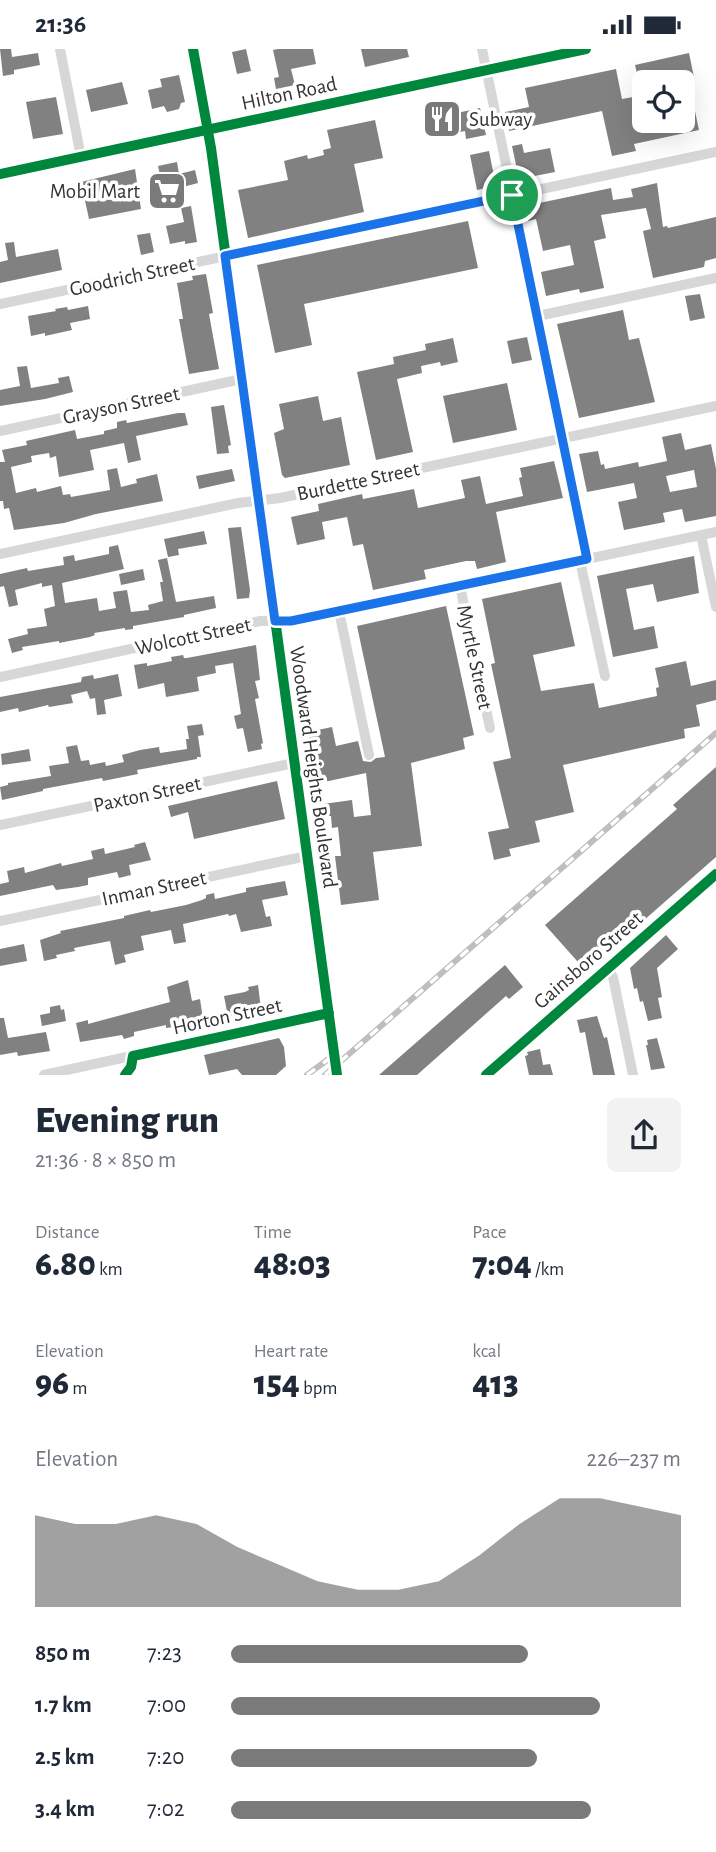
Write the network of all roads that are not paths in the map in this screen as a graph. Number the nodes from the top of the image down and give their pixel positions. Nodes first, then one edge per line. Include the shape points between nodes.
1 (60, 49) edge
2 (193, 49) edge
3 (482, 49) edge
4 (586, 49) edge
5 (486, 71) junction
6 (208, 130) junction
7 (716, 152) edge
8 (81, 157) junction
9 (0, 174) edge
10 (512, 195) junction
11 (225, 256) junction
12 (716, 278) edge
13 (0, 304) edge
14 (538, 316) junction
15 (242, 379) junction
16 (716, 405) edge
17 (0, 431) edge
18 (562, 438) junction
19 (258, 501) junction
20 (716, 532) edge
21 (701, 535) junction
22 (0, 554) edge
23 (584, 560) junction
24 (460, 586) junction
25 (716, 607) edge
26 (339, 611) junction
27 (275, 621) junction
28 (605, 676) dead end
29 (0, 677) edge
30 (490, 728) dead end
31 (369, 755) dead end
32 (295, 763) junction
33 (0, 825) edge
34 (307, 856) junction
35 (716, 874) edge
36 (0, 922) edge
37 (607, 969) junction
38 (329, 1013) junction
39 (133, 1056) junction
40 (44, 1075) edge
41 (125, 1075) edge
42 (337, 1075) edge
43 (486, 1075) edge
44 (634, 1075) edge

1 - 8 street
2 - 6 street, Woodward Heights Boulevard
3 - 5 street
4 - 5 street, Hilton Road
5 - 6 street, Hilton Road
5 - 10 street
6 - 8 street, Hilton Road
6 - 11 street, Woodward Heights Boulevard
7 - 10 street, Goodrich Street
8 - 9 street, Hilton Road
10 - 11 street, Goodrich Street
10 - 14 street
11 - 13 street, Goodrich Street
11 - 15 street, Woodward Heights Boulevard
12 - 14 street
14 - 18 street
15 - 17 street, Grayson Street
15 - 19 street, Woodward Heights Boulevard
16 - 18 street, Burdette Street
18 - 19 street, Burdette Street
18 - 23 street
19 - 22 street, Burdette Street
19 - 27 street, Woodward Heights Boulevard
20 - 21 street, Wolcott Street
21 - 23 street, Wolcott Street
21 - 25 street
23 - 24 street, Wolcott Street
23 - 28 street
24 - 26 street, Wolcott Street
24 - 30 street, Myrtle Street
26 - 27 street, Wolcott Street
26 - 31 street
27 - 29 street, Wolcott Street
27 - 32 street, Woodward Heights Boulevard
32 - 33 street, Paxton Street
32 - 34 street, Woodward Heights Boulevard
34 - 36 street, Inman Street
34 - 38 street, Woodward Heights Boulevard
35 - 37 street, Gainsboro Street
37 - 43 street, Gainsboro Street
37 - 44 street via 613,977
38 - 39 street, Horton Street
38 - 42 street, Woodward Heights Boulevard
39 - 40 street, Horton Street
39 - 41 street

